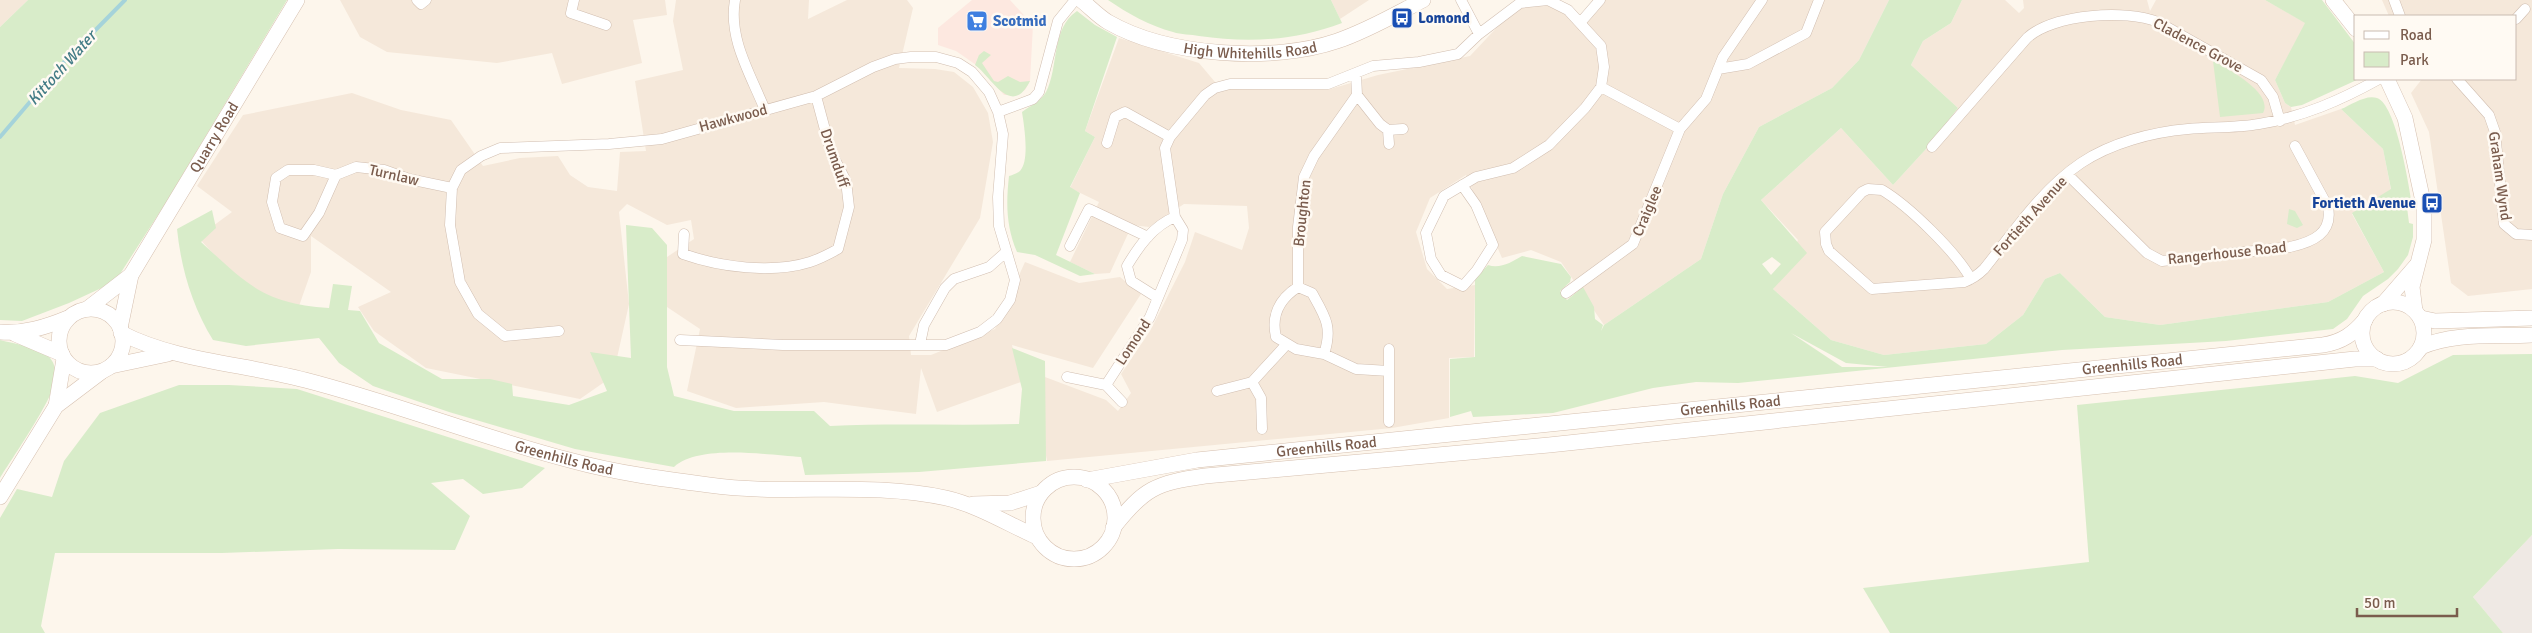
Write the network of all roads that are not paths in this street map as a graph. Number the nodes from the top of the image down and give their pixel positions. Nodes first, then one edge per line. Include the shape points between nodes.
1 (298, 0) edge
2 (417, 0) edge
3 (426, 0) edge
4 (574, 0) edge
5 (735, 0) edge
6 (1075, 0) edge
7 (1081, 0) edge
8 (1423, 0) edge
9 (1461, 0) edge
10 (1600, 0) edge
11 (1762, 0) edge
12 (1819, 0) edge
13 (2333, 0) edge
14 (2394, 0) edge
15 (2525, 9) dead end
16 (2400, 15) edge
17 (2517, 18) edge
18 (1580, 23) junction
19 (606, 25) dead end
20 (2354, 26) edge
21 (1479, 34) junction
22 (1718, 69) junction
23 (1356, 74) junction
24 (2377, 80) edge
25 (2387, 80) edge
26 (2458, 80) edge
27 (1601, 87) junction
28 (1357, 94) junction
29 (816, 96) junction
30 (765, 110) junction
31 (998, 112) junction
32 (2280, 121) junction
33 (1403, 129) dead end
34 (1680, 129) junction
35 (1388, 130) junction
36 (1170, 136) junction
37 (1107, 144) dead end
38 (1388, 144) dead end
39 (2295, 146) dead end
40 (1932, 147) dead end
41 (2067, 174) junction
42 (336, 175) junction
43 (1462, 185) junction
44 (452, 188) junction
45 (1175, 217) junction
46 (684, 234) dead end
47 (2532, 235) edge
48 (1148, 237) junction
49 (1070, 246) dead end
50 (1006, 252) junction
51 (2416, 266) junction
52 (131, 275) junction
53 (1971, 279) junction
54 (1298, 287) junction
55 (1566, 293) dead end
56 (1158, 298) junction
57 (2383, 304) junction
58 (87, 309) junction
59 (2418, 314) junction
60 (68, 318) junction
61 (2532, 318) edge
62 (2365, 320) junction
63 (120, 330) junction
64 (560, 331) dead end
65 (7, 333) edge
66 (2532, 336) edge
67 (680, 340) dead end
68 (920, 344) junction
69 (1286, 345) junction
70 (2421, 347) junction
71 (1389, 349) dead end
72 (172, 354) junction
73 (1324, 354) junction
74 (63, 356) junction
75 (2377, 359) junction
76 (107, 368) junction
77 (1389, 371) junction
78 (1067, 377) dead end
79 (1252, 382) junction
80 (1106, 385) junction
81 (1217, 390) dead end
82 (1122, 402) dead end
83 (56, 406) junction
84 (1389, 422) dead end
85 (1262, 429) dead end
86 (1088, 480) junction
87 (1041, 493) junction
88 (0, 497) edge
89 (966, 504) junction
90 (1113, 528) junction
91 (1037, 537) junction

1 - 52 street, Quarry Road
2 - 3 street via 421,4
4 - 19 street via 571,13
5 - 30 street via 733,25 736,42
6 - 31 street via 1058,20 1039,92 1033,99
7 - 8 street, High Whitehills Road via 1108,21 1159,42 1209,52 1236,53 1301,50 1338,41
9 - 21 street
10 - 18 street
11 - 22 street, Craiglee
12 - 22 street via 1806,33 1748,64
13 - 20 street
14 - 16 street
15 - 17 street
18 - 21 street via 1568,10 1548,0 1520,3
18 - 27 street via 1601,46 1604,67
21 - 23 street via 1458,54 1373,66
22 - 34 street, Craiglee via 1706,99
23 - 28 street
23 - 36 street via 1328,84 1230,84 1215,88 1205,95
24 - 32 street, Fortieth Avenue via 2339,100
25 - 51 street via 2405,118 2424,206 2424,240
26 - 47 street, Graham Wynd via 2489,115 2495,132 2504,224 2516,234
27 - 34 street
27 - 43 street via 1549,145 1513,168 1476,177
28 - 35 street
28 - 54 street, Broughton via 1314,156 1304,177 1298,227
29 - 30 street, Hawkwood
29 - 31 street, Hawkwood via 895,59 936,57 958,63 972,72 989,92
29 - 46 street, Drumduff via 831,152 846,181 849,207 838,250 809,262 766,268 737,267 683,254
30 - 44 street, Hawkwood via 662,138 608,144 500,148 461,170
31 - 50 street, Hawkwood via 1003,134 999,226
32 - 40 street, Cladence Grove via 2268,89 2250,73 2158,22 2126,14 2057,21 2040,27
32 - 41 street, Fortieth Avenue via 2159,133 2106,150
33 - 35 street
34 - 55 street, Craiglee via 1632,244
35 - 38 street
36 - 37 street via 1125,112 1116,117
36 - 45 street, Lomond via 1165,148
39 - 41 street, Rangerhouse Road via 2328,207 2329,223 2303,244 2290,247 2162,261 2147,253
41 - 53 street, Fortieth Avenue via 2028,214 1984,269
42 - 42 street, Turnlaw via 314,170 288,170 276,178 272,202 280,228 302,236 319,213
42 - 44 street, Turnlaw via 356,167 384,170
43 - 43 street via 1476,205 1493,244 1477,270 1462,286 1441,275 1431,259 1426,233 1444,196
44 - 64 street via 450,225 460,282 478,314 505,336
45 - 48 street via 1164,222
45 - 56 street, Lomond via 1183,230 1182,240
48 - 49 street via 1089,209
48 - 56 street via 1127,266 1131,280
50 - 68 street via 989,267 954,279 945,288 924,324
50 - 68 street, Hawkwood via 1015,280 1010,300 997,319 980,332 946,345
51 - 57 street
51 - 59 street via 2412,287
52 - 58 street, Quarry Road
52 - 63 street, Quarry Road
53 - 53 street via 1950,250 1882,190 1862,192 1825,232 1829,252 1872,289
54 - 69 street via 1278,305 1273,324 1276,337
54 - 73 street via 1312,293 1328,324
56 - 80 street, Lomond via 1150,317
57 - 59 street via 2400,302
57 - 62 street via 2371,311
58 - 60 street
58 - 63 street via 107,313
59 - 61 street via 2435,321
59 - 70 street via 2424,333
60 - 65 street via 46,327
60 - 74 street via 59,338
62 - 75 street via 2365,346
62 - 86 street, Greenhills Road via 2352,335 2334,344 1197,460
63 - 72 street, Greenhills Road via 140,343
63 - 76 street via 122,349
65 - 74 street
66 - 70 street via 2451,338
67 - 68 street, Hawkwood via 783,345
69 - 73 street via 1308,353
69 - 79 street
70 - 75 street via 2402,363
71 - 77 street
72 - 76 street, Greenhills Road
72 - 89 street, Greenhills Road via 242,365 305,380 522,447 624,472 751,489 903,492
73 - 77 street via 1356,369
74 - 76 street via 71,367 81,372 92,373
74 - 83 street
75 - 90 street, Greenhills Road via 1549,445 1174,480 1155,487 1133,502
76 - 83 street
77 - 84 street
78 - 80 street
79 - 81 street
79 - 85 street via 1261,398
80 - 82 street
83 - 88 street
86 - 87 street via 1062,479
86 - 90 street via 1098,485 1112,502
87 - 89 street, Greenhills Road via 1010,503
87 - 91 street via 1033,514
89 - 91 street, Greenhills Road
90 - 91 street via 1104,546 1093,555 1079,559 1054,555

